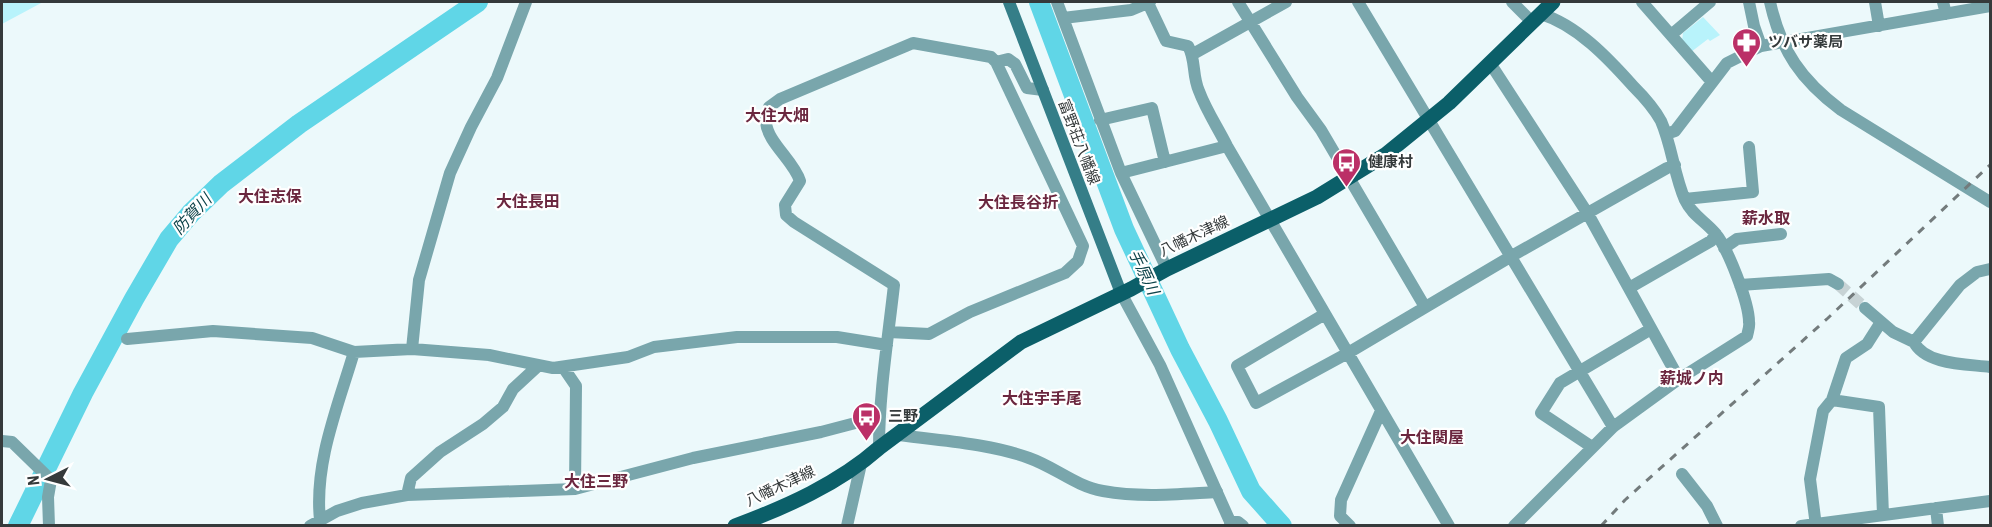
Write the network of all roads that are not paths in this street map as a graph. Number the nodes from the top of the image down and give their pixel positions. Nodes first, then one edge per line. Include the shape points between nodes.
1 (526, 2) edge
2 (1009, 2) edge
3 (1057, 2) edge
4 (1149, 2) edge
5 (1238, 2) edge
6 (1286, 2) edge
7 (1358, 2) edge
8 (1512, 2) edge
9 (1552, 2) edge
10 (1642, 2) edge
11 (1710, 2) edge
12 (1749, 2) edge
13 (1770, 2) edge
14 (1875, 2) edge
15 (1990, 6) edge
16 (1945, 8) edge
17 (1063, 18) junction
18 (1536, 18) junction
19 (1250, 21) junction
20 (1879, 26) junction
21 (1671, 35) junction
22 (1782, 41) junction
23 (1761, 46) junction
24 (1193, 54) junction
25 (996, 62) junction
26 (1490, 63) junction
27 (1712, 82) junction
28 (1043, 90) junction
29 (1100, 120) junction
30 (1430, 120) junction
31 (1666, 134) junction
32 (1227, 146) junction
33 (1749, 147) dead end
34 (1165, 162) junction
35 (1675, 165) junction
36 (1121, 173) junction
37 (1350, 177) junction
38 (1685, 199) junction
39 (1990, 202) edge
40 (1588, 214) junction
41 (1271, 220) junction
42 (1716, 234) junction
43 (1781, 234) dead end
44 (1724, 248) junction
45 (1510, 256) junction
46 (1990, 269) edge
47 (1164, 270) junction
48 (1838, 284) tunnel mouth
49 (1740, 285) junction
50 (1629, 288) junction
51 (1126, 291) junction
52 (1425, 307) junction
53 (1865, 309) tunnel mouth
54 (1325, 314) junction
55 (1881, 322) junction
56 (1651, 329) junction
57 (127, 339) dead end
58 (888, 339) junction
59 (1914, 342) junction
60 (412, 349) junction
61 (354, 352) junction
62 (1348, 353) junction
63 (538, 365) junction
64 (563, 367) junction
65 (1990, 367) edge
66 (1579, 370) junction
67 (1679, 379) junction
68 (1832, 400) junction
69 (1381, 411) junction
70 (879, 421) junction
71 (1613, 427) junction
72 (898, 435) junction
73 (2, 441) edge
74 (1593, 447) junction
75 (879, 448) junction
76 (861, 464) junction
77 (1682, 474) dead end
78 (575, 489) junction
79 (1217, 492) junction
80 (407, 495) junction
81 (1990, 501) edge
82 (1936, 508) junction
83 (1883, 515) junction
84 (315, 523) edge
85 (1235, 524) edge
86 (49, 525) edge
87 (735, 525) edge
88 (847, 525) edge
89 (1350, 525) edge
90 (1449, 525) edge
91 (1514, 525) edge
92 (1717, 525) edge
93 (1802, 525) edge
94 (1816, 525) edge
95 (1938, 525) edge

1 - 60 street via 497,78 450,172 419,280
2 - 28 main road, 富野荘八幡線
3 - 17 street
4 - 17 street via 1131,10
4 - 24 street via 1166,42 1188,46
5 - 19 street
6 - 19 street
7 - 30 street
8 - 18 street
9 - 18 main road, 八幡木津線
10 - 21 street
11 - 21 street
12 - 23 street
13 - 22 street
14 - 20 street
15 - 16 street
16 - 20 street
17 - 29 street
18 - 26 main road, 八幡木津線
18 - 31 street via 1553,18 1601,51 1643,97
19 - 24 street
19 - 37 street
20 - 22 street
21 - 27 street
22 - 23 street
22 - 39 street via 1800,73 1821,95
23 - 27 street via 1727,63
24 - 32 street via 1198,90
25 - 28 street via 1008,59 1028,87
25 - 58 street via 1083,246 1078,261 1065,273 970,312 929,334
25 - 58 street via 991,57 913,43 769,107 769,133 798,172 800,182 785,205 786,215 894,285
26 - 30 main road, 八幡木津線
26 - 40 street
27 - 31 street via 1675,130
28 - 51 main road, 富野荘八幡線
29 - 34 street via 1152,108
29 - 36 street
30 - 37 main road, 八幡木津線
30 - 45 street
31 - 35 street
32 - 34 street
32 - 41 street
33 - 38 street via 1753,192
34 - 36 street
35 - 38 street
35 - 40 street
36 - 47 street
37 - 41 main road, 八幡木津線
37 - 52 street
38 - 42 street via 1694,214
40 - 45 street
40 - 50 street
41 - 47 main road, 八幡木津線
41 - 54 street
42 - 44 street
42 - 50 street via 1711,241
43 - 44 street via 1737,239
44 - 49 street
45 - 52 street
45 - 66 street
46 - 59 street via 1977,272 1960,285
47 - 51 main road, 八幡木津線
48 - 49 street via 1829,279
49 - 67 street via 1749,322 1747,336
50 - 56 street
51 - 72 main road, 八幡木津線 via 1021,342
51 - 79 street
52 - 62 street
53 - 55 street
54 - 62 street
54 - 62 street via 1237,366 1256,403
55 - 59 street
55 - 68 street via 1867,344 1846,358
56 - 66 street
56 - 67 street
57 - 61 street via 213,331 312,338
58 - 64 street via 736,337 654,347 628,357
58 - 70 street
59 - 65 street via 1918,350 1932,359
60 - 61 street
60 - 63 street via 489,355
61 - 84 street via 321,466
62 - 69 street
63 - 64 street
63 - 80 street via 513,389 503,407 411,478
64 - 78 street via 576,386
66 - 71 street
66 - 74 street via 1560,383 1541,413
67 - 71 street
68 - 83 street via 1879,407
68 - 94 street via 1823,411 1810,479
69 - 89 street via 1341,500 1340,516
69 - 90 street
70 - 75 street
70 - 78 street via 863,421 693,458
71 - 74 street
72 - 75 main road, 八幡木津線
72 - 79 street via 1004,450 1031,458 1083,486 1104,491 1148,495
73 - 86 street via 12,442 51,480
74 - 91 street
75 - 76 main road, 八幡木津線
76 - 87 main road, 八幡木津線 via 818,490
76 - 88 street
77 - 92 street
78 - 80 street
79 - 85 street
80 - 84 street via 362,502
81 - 82 street
82 - 83 street
82 - 95 street
83 - 94 street
93 - 94 street

